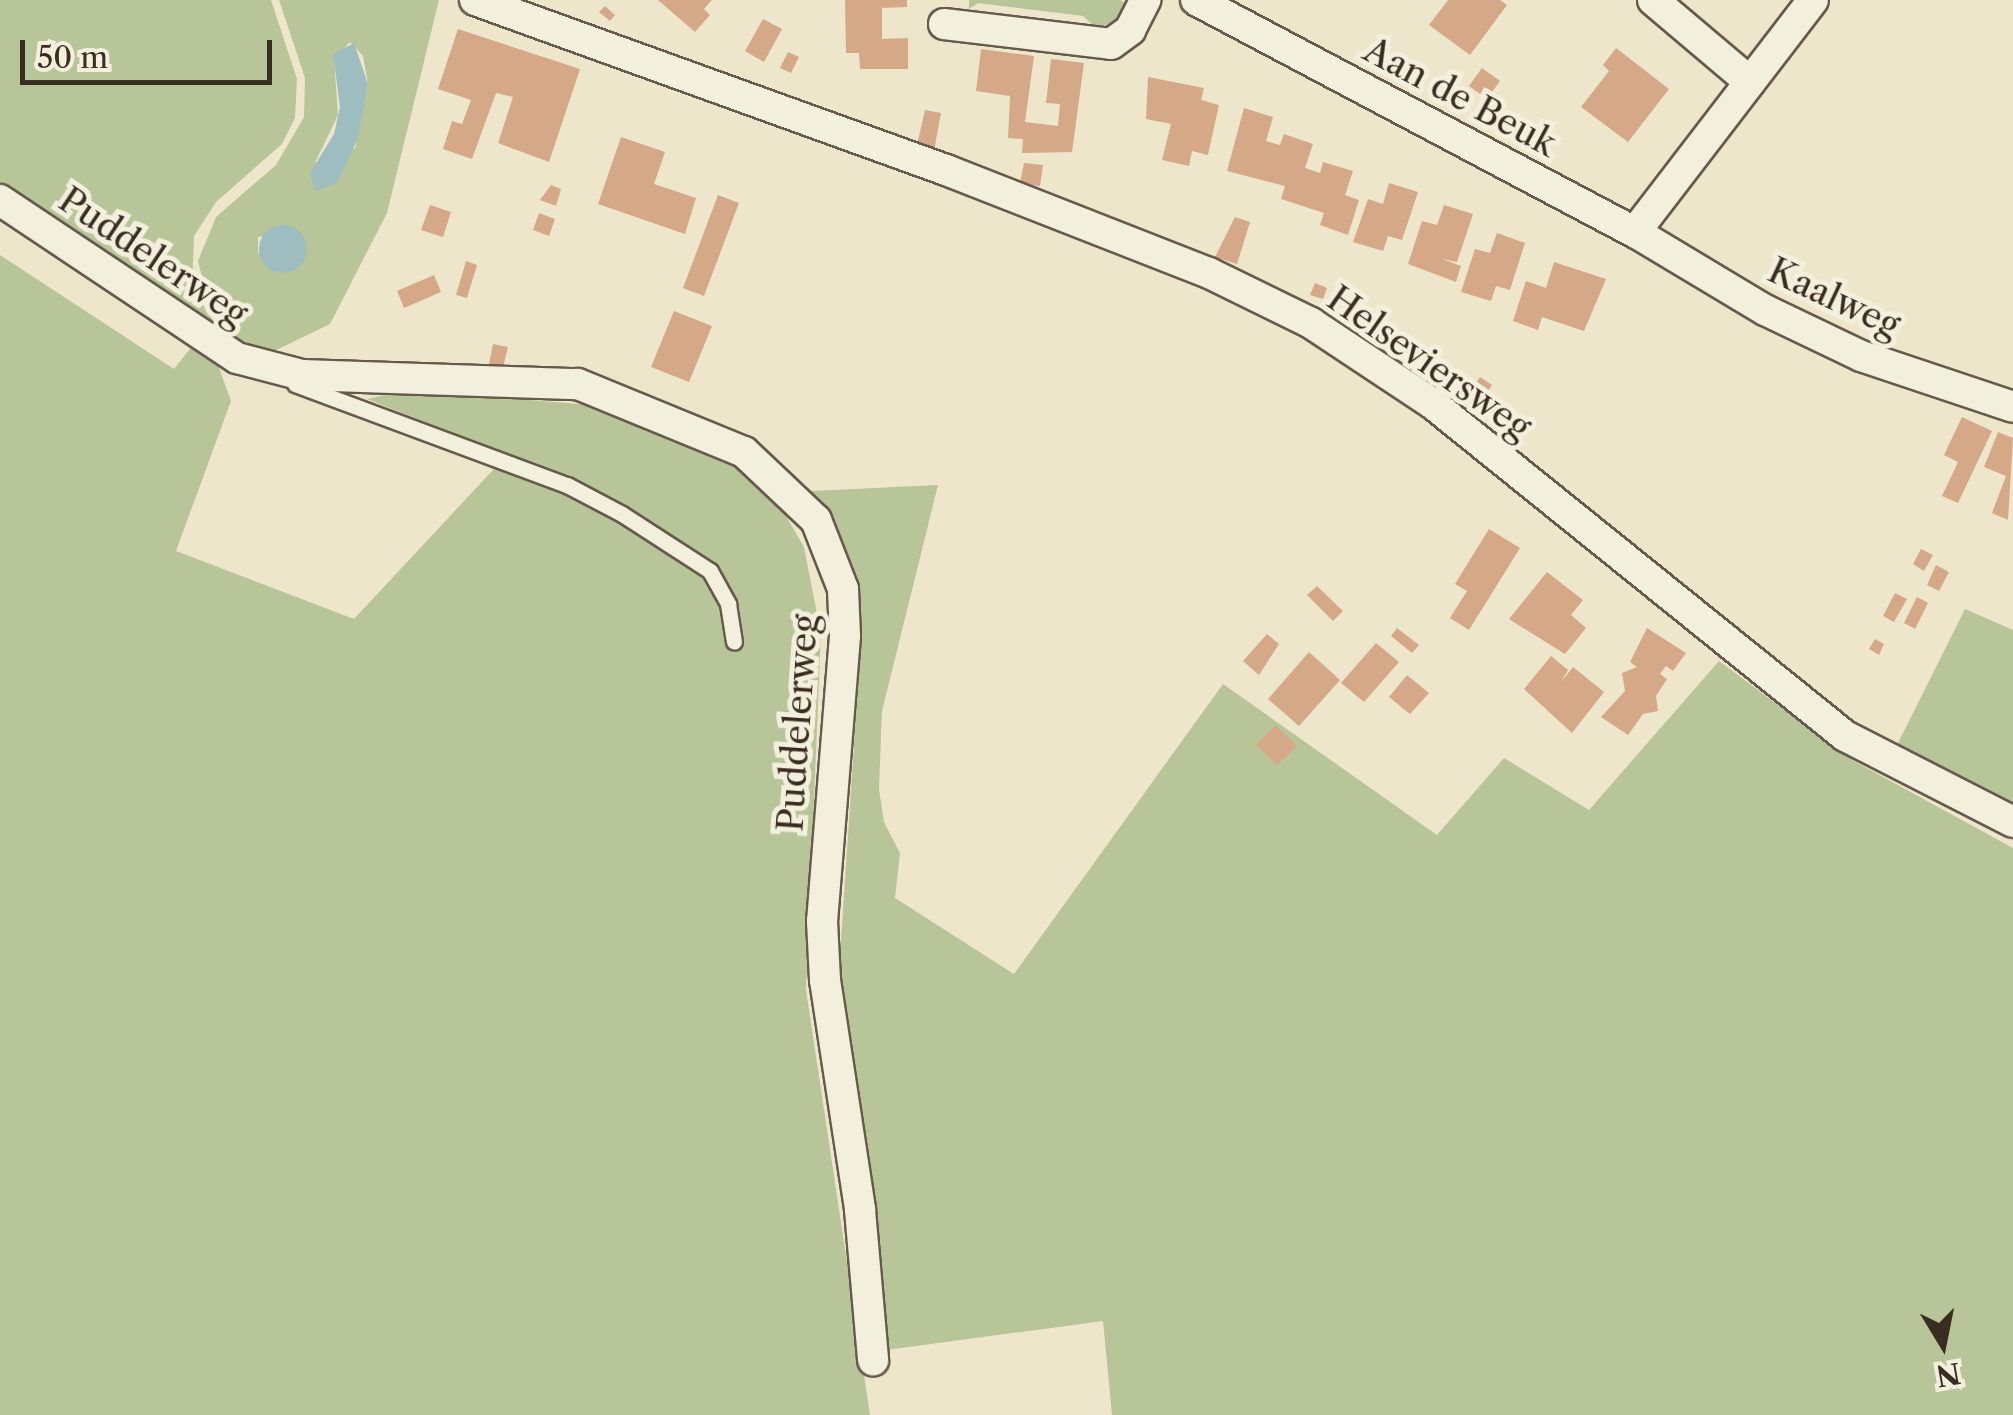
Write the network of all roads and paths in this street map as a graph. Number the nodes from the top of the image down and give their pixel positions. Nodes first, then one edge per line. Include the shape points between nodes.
1 (475, 0) edge
2 (1146, 0) edge
3 (1196, 0) edge
4 (1653, 0) edge
5 (1813, 0) edge
6 (944, 24) dead end
7 (1750, 82) junction
8 (0, 200) edge
9 (1635, 232) junction
10 (237, 358) junction
11 (2013, 407) edge
12 (734, 642) dead end
13 (2013, 822) edge
14 (873, 1360) dead end

1 - 13 street, Helseviersweg via 732,90 1209,273 1310,323 1433,404 1845,736
2 - 6 street via 1130,30 1111,44
3 - 9 street, Aan de Beuk
4 - 7 street
5 - 7 street
7 - 9 street
8 - 10 street, Puddelerweg
9 - 11 street, Kaalweg via 1765,310 1861,356
10 - 12 lane via 567,486 622,514 710,571 728,604
10 - 14 street, Puddelerweg via 302,374 578,384 744,452 816,520 843,589 822,921

